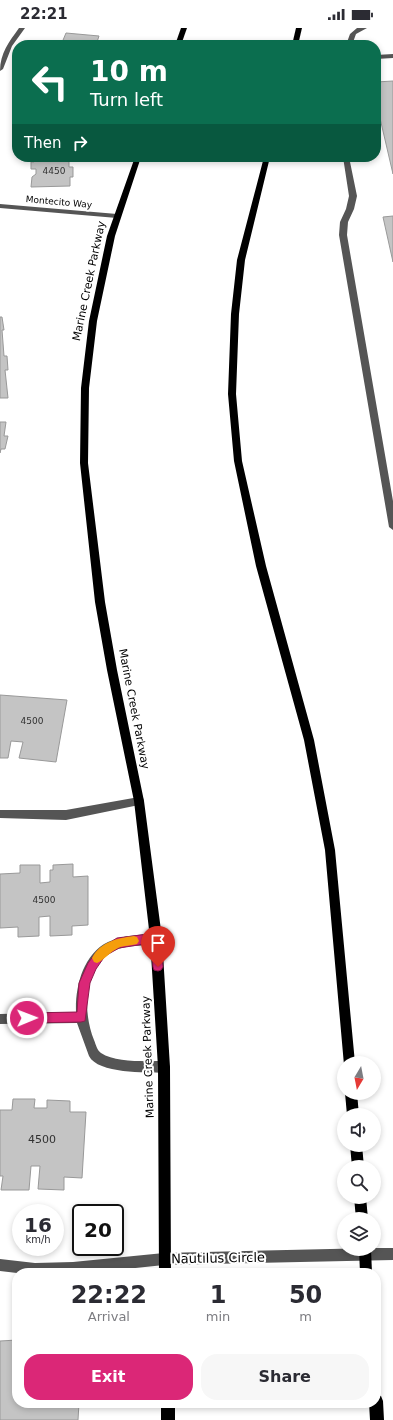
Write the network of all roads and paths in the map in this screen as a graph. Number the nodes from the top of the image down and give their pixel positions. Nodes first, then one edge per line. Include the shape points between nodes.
1 (22, 28) edge
2 (184, 28) edge
3 (300, 28) edge
4 (364, 28) edge
5 (13, 40) edge
6 (180, 40) edge
7 (296, 40) edge
8 (350, 40) edge
9 (12, 42) edge
10 (393, 56) edge
11 (381, 57) edge
12 (0, 69) edge
13 (136, 162) edge
14 (266, 162) edge
15 (347, 162) edge
16 (0, 206) edge
17 (117, 216) junction
18 (393, 527) edge
19 (139, 801) junction
20 (0, 814) edge
21 (156, 938) junction
22 (81, 1017) junction
23 (0, 1018) edge
24 (348, 1056) edge
25 (164, 1067) junction
26 (337, 1253) edge
27 (381, 1253) edge
28 (393, 1254) edge
29 (365, 1256) edge
30 (164, 1259) junction
31 (0, 1265) edge
32 (26, 1268) edge
33 (73, 1268) edge
34 (165, 1268) edge
35 (366, 1268) edge
36 (168, 1408) edge
37 (376, 1408) edge
38 (168, 1420) edge
39 (377, 1420) edge

1 - 5 street
2 - 6 main road
3 - 7 main road
4 - 8 street via 352,34
9 - 12 street
10 - 11 street
13 - 17 main road, Marine Creek Parkway
14 - 24 main road via 242,260 235,314 232,394 238,461 261,566 309,740 331,854
15 - 18 street via 353,196 344,222 343,235
16 - 17 street, Montecito Way
17 - 19 main road, Marine Creek Parkway via 93,321 85,388 84,463 100,602
19 - 20 street via 66,815
19 - 21 main road, Marine Creek Parkway
21 - 22 street via 117,943 101,953 84,983
21 - 25 main road, Marine Creek Parkway
22 - 23 street
22 - 25 street via 95,1055 125,1066
25 - 30 main road, Marine Creek Parkway
26 - 30 street, Nautilus Circle
27 - 28 street, Nautilus Circle
29 - 35 main road
30 - 33 street, Nautilus Circle
30 - 34 main road, Marine Creek Parkway
31 - 32 street, Nautilus Circle
36 - 38 main road
37 - 39 main road

